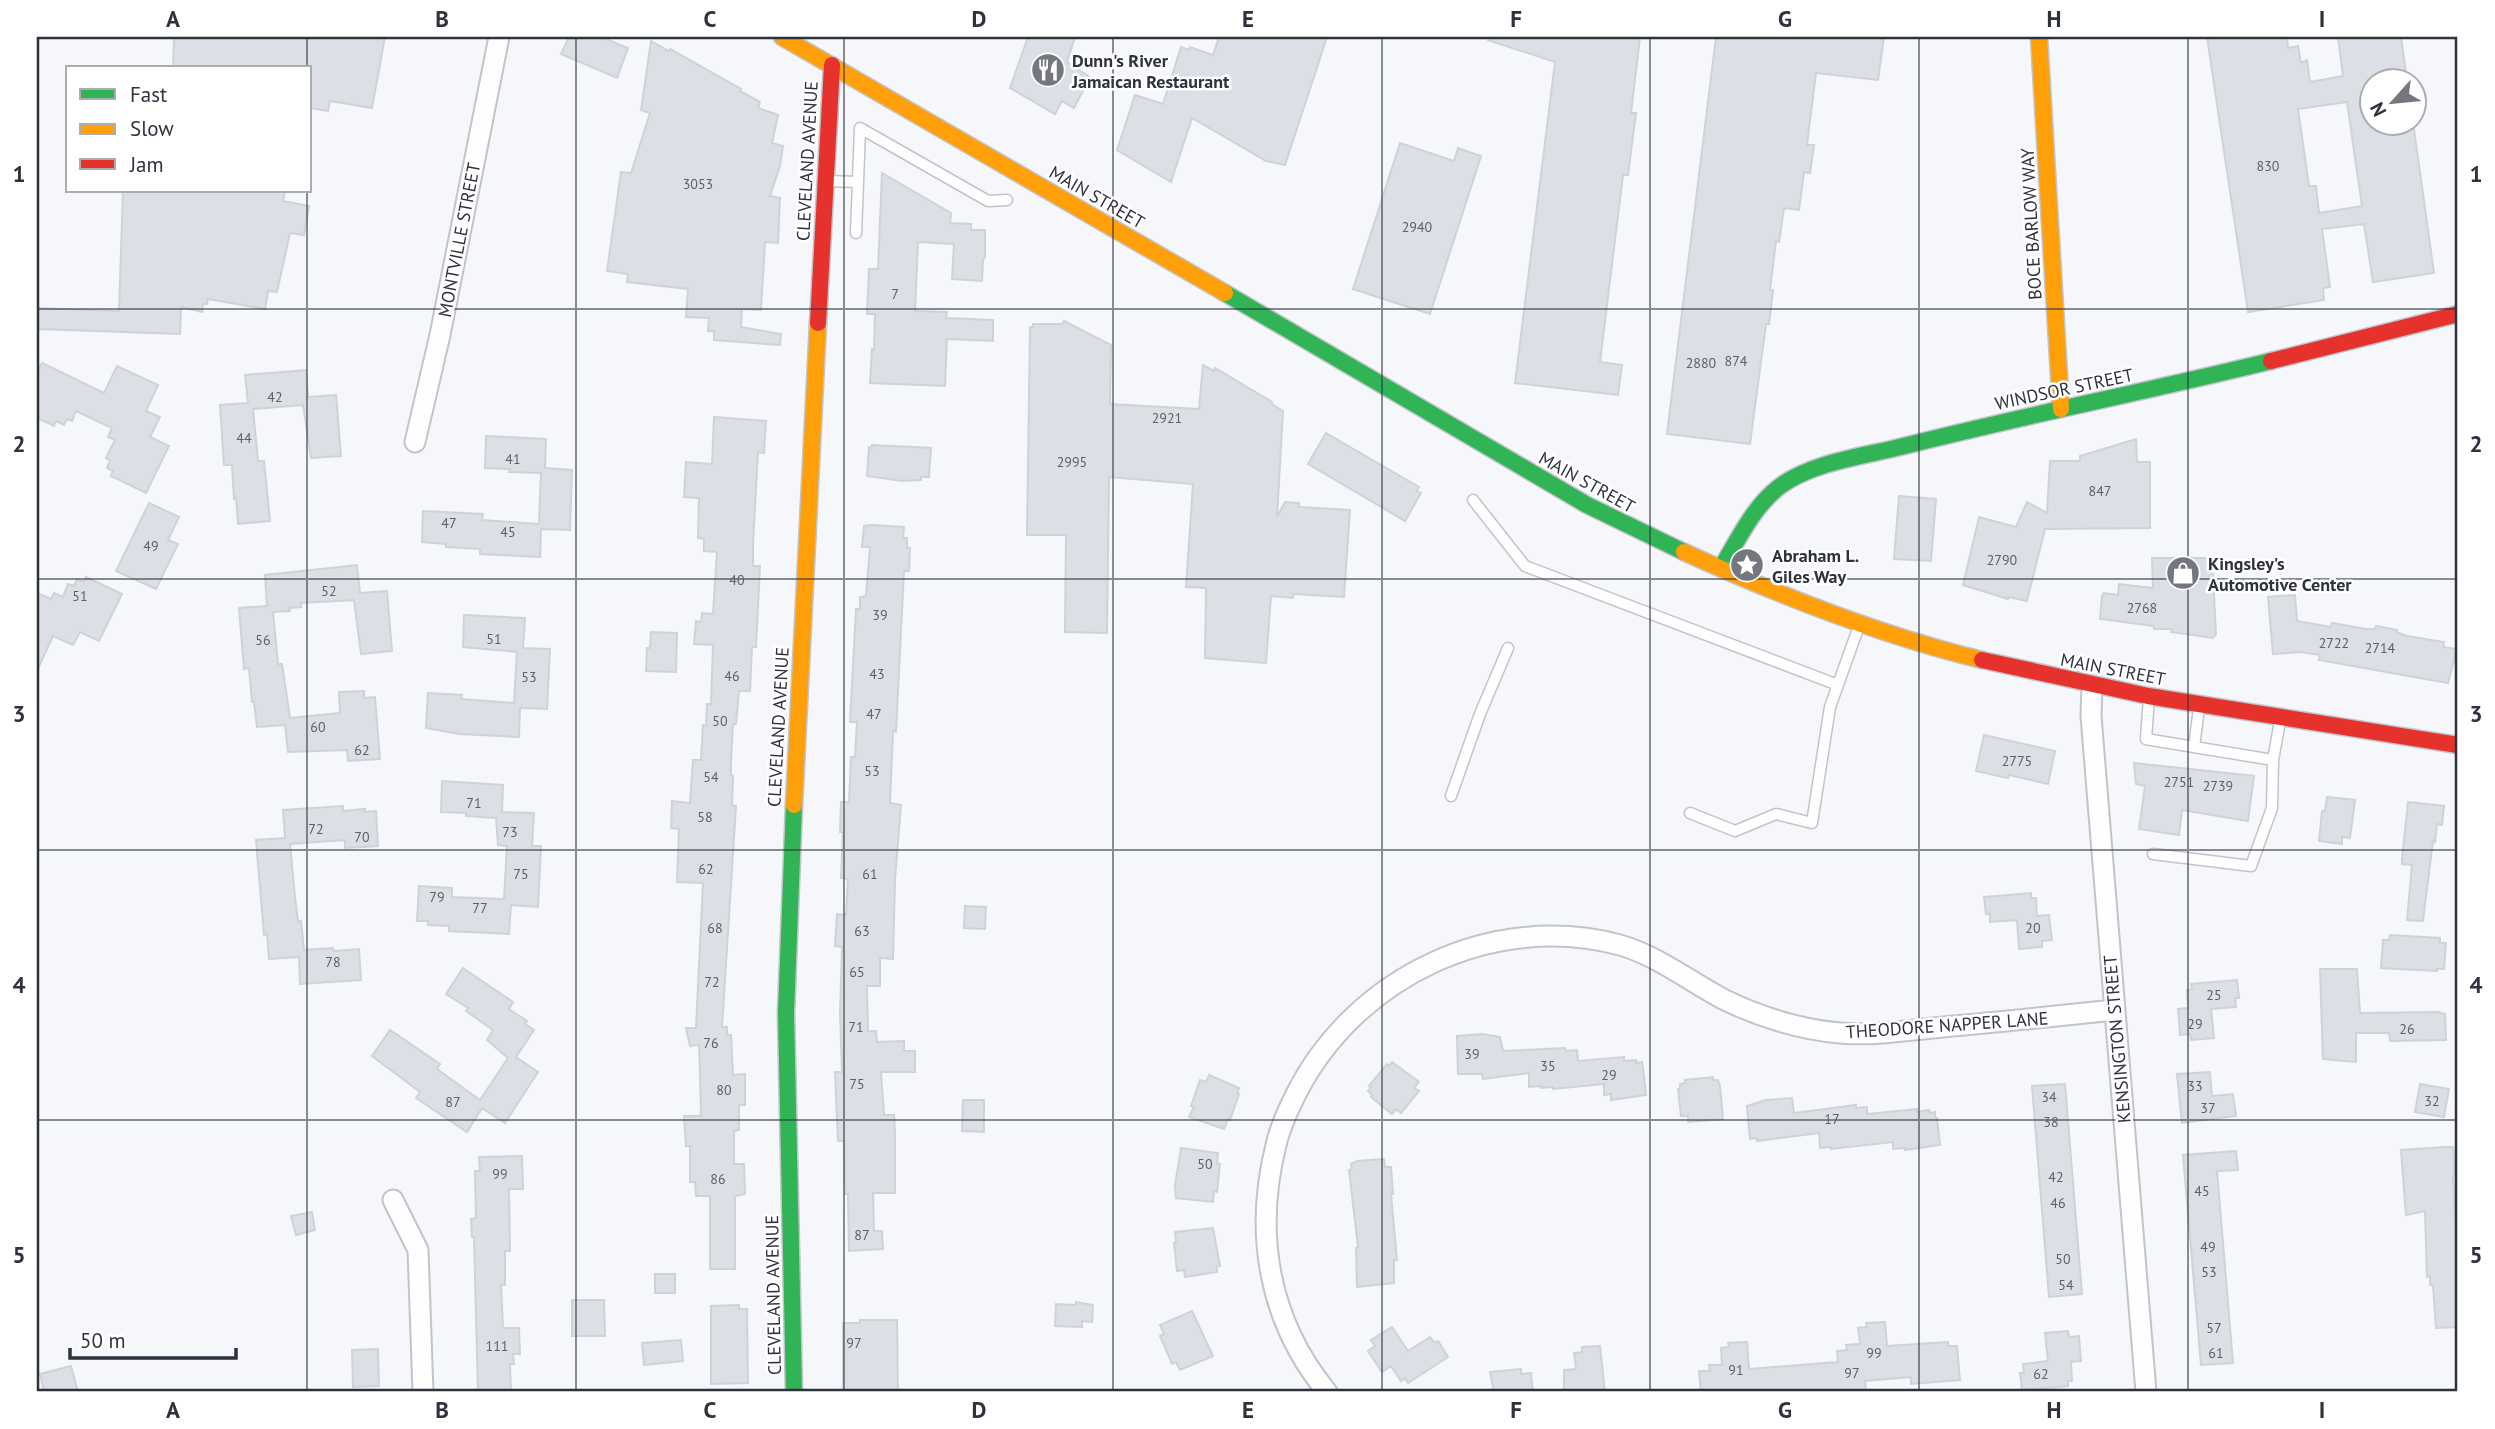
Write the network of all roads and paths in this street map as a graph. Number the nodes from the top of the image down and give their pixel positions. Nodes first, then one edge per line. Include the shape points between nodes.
1 (499, 37) edge
2 (782, 37) edge
3 (2039, 37) edge
4 (832, 65) junction
5 (826, 181) junction
6 (858, 182) junction
7 (1007, 200) dead end
8 (856, 233) dead end
9 (2458, 314) edge
10 (2061, 409) junction
11 (415, 442) dead end
12 (1473, 500) dead end
13 (1721, 568) junction
14 (1860, 622) junction
15 (1508, 648) dead end
16 (1838, 685) junction
17 (2092, 687) junction
18 (2149, 696) junction
19 (2199, 704) junction
20 (2281, 717) junction
21 (2458, 745) edge
22 (2194, 747) junction
23 (2273, 760) junction
24 (1451, 796) dead end
25 (1690, 813) dead end
26 (2153, 854) dead end
27 (2114, 1010) junction
28 (393, 1200) dead end
29 (423, 1392) edge
30 (794, 1392) edge
31 (1327, 1392) edge
32 (2146, 1392) edge

1 - 11 street, MONTVILLE STREET
2 - 4 main road, MAIN STREET
3 - 10 main road, BOCE BARLOW WAY
4 - 5 main road, CLEVELAND AVENUE
4 - 13 main road, MAIN STREET via 1587,505
5 - 6 lane
5 - 30 main road, CLEVELAND AVENUE via 787,999
6 - 7 lane via 860,128 988,201
6 - 8 lane
9 - 10 main road, WINDSOR STREET
10 - 13 main road, WINDSOR STREET via 1830,464 1795,477 1758,508
12 - 16 lane via 1525,566
13 - 14 main road, MAIN STREET
14 - 16 lane
14 - 17 main road, MAIN STREET via 1961,655
15 - 24 lane
16 - 25 lane via 1830,707 1812,823 1776,814 1735,831
17 - 18 main road, MAIN STREET
17 - 27 street, KENSINGTON STREET
18 - 19 main road, MAIN STREET
18 - 22 lane via 2146,739
19 - 20 main road, MAIN STREET
19 - 22 lane
20 - 21 main road, MAIN STREET
20 - 23 lane
22 - 23 lane
23 - 26 lane via 2272,808 2252,866
27 - 31 street, THEODORE NAPPER LANE via 1895,1032 1840,1033 1792,1025 1755,1012 1620,946 1556,936 1494,941 1417,970 1348,1021 1308,1070 1278,1136 1269,1173 1265,1236 1274,1289 1302,1355
27 - 32 street, KENSINGTON STREET
28 - 29 street via 418,1250

